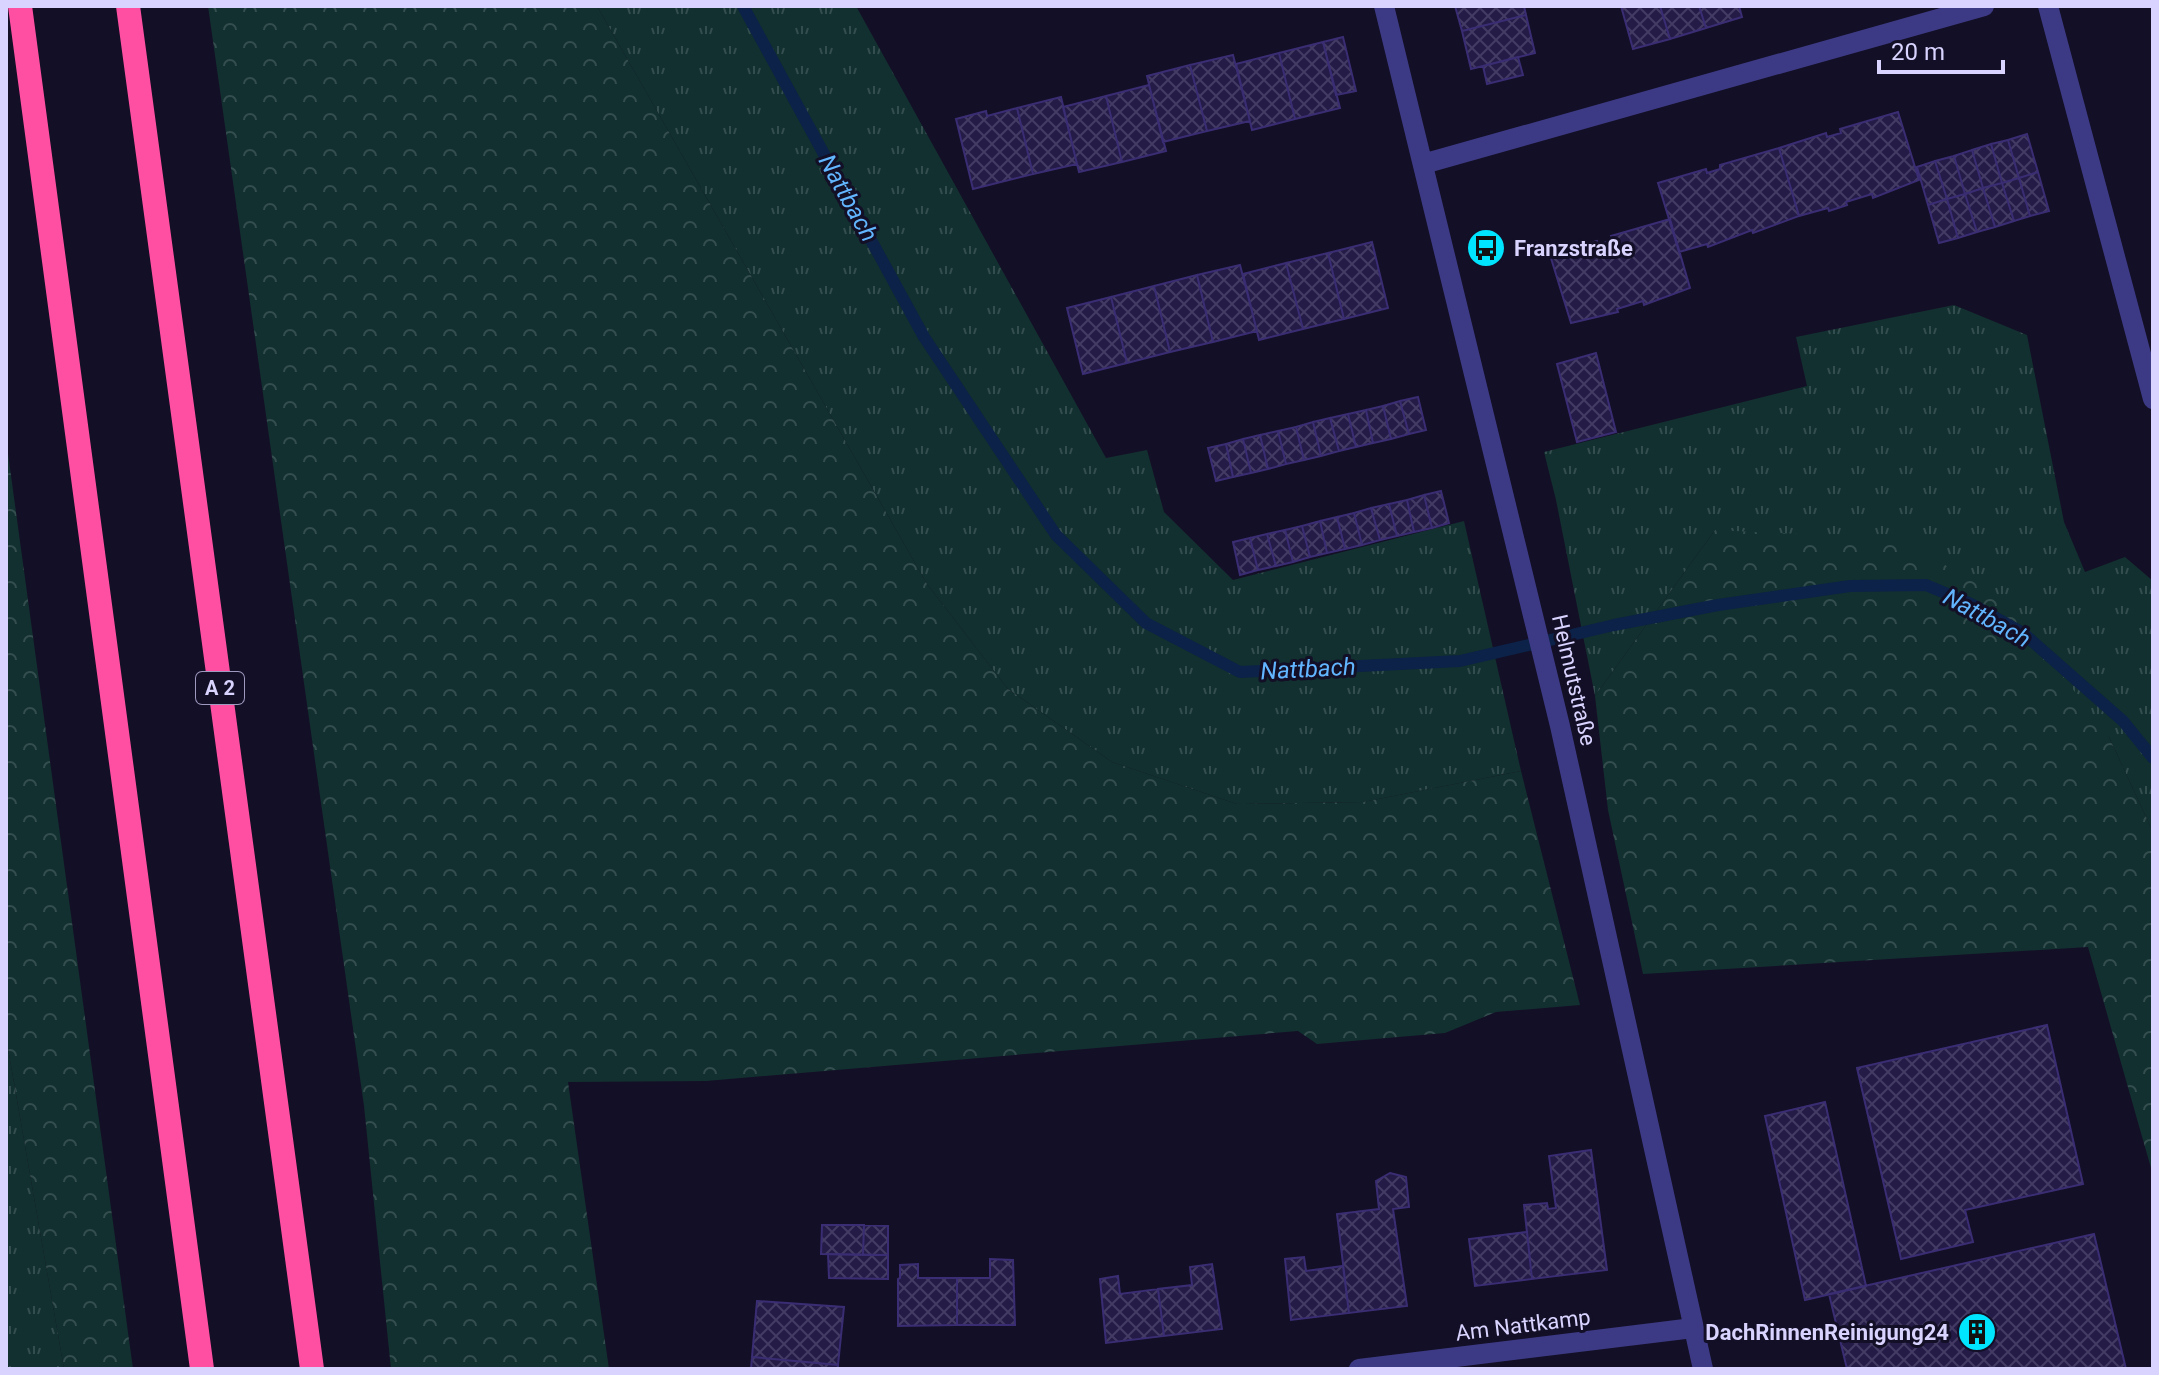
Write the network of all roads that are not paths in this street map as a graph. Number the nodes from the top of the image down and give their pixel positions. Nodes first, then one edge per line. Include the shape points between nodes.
1 (20, 6) edge
2 (128, 6) edge
3 (1384, 6) edge
4 (1984, 6) edge
5 (2048, 6) edge
6 (1423, 164) junction
7 (2153, 399) edge
8 (1693, 1328) junction
9 (202, 1369) edge
10 (312, 1369) edge
11 (1359, 1369) edge
12 (1703, 1369) edge

1 - 9 highway
2 - 10 highway, A 2
3 - 6 street, Helmutstraße
4 - 6 street
5 - 7 street
6 - 8 street, Helmutstraße via 1545,664
8 - 11 street, Am Nattkamp
8 - 12 street, Helmutstraße

